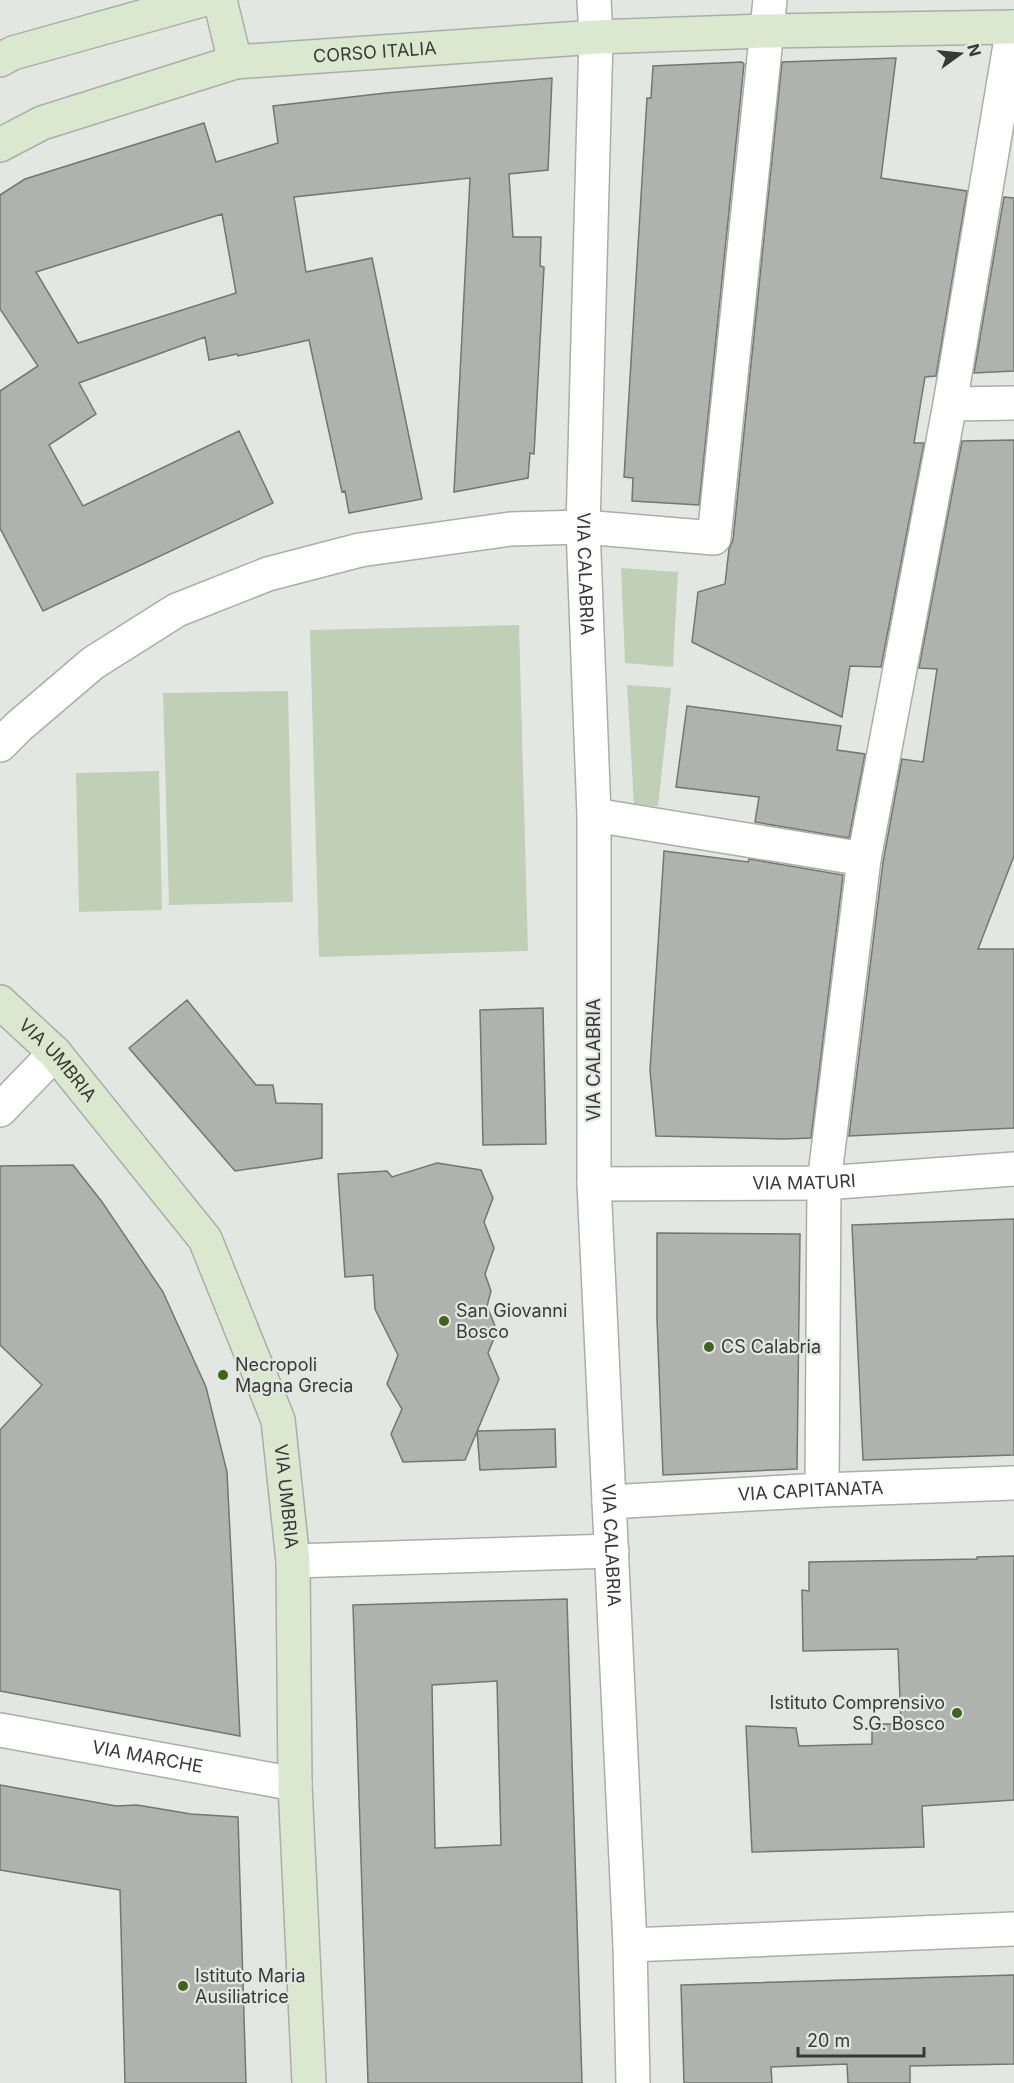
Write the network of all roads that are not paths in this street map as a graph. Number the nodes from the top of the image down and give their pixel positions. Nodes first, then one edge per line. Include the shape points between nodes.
1 (202, 0) edge
2 (220, 0) edge
3 (594, 0) edge
4 (768, 16) edge
5 (1013, 27) edge
6 (596, 37) junction
7 (0, 60) edge
8 (234, 62) junction
9 (0, 145) edge
10 (1014, 403) edge
11 (950, 404) junction
12 (583, 526) junction
13 (0, 745) edge
14 (594, 815) junction
15 (864, 859) junction
16 (0, 1002) edge
17 (55, 1053) junction
18 (0, 1110) edge
19 (1014, 1169) edge
20 (824, 1183) junction
21 (594, 1184) junction
22 (1014, 1483) edge
23 (822, 1490) junction
24 (609, 1502) junction
25 (612, 1551) junction
26 (293, 1561) junction
27 (0, 1730) edge
28 (295, 1784) junction
29 (1014, 1929) edge
30 (630, 1945) junction
31 (309, 2083) edge
32 (633, 2083) edge

1 - 7 street via 13,52
2 - 8 street
3 - 6 street, VIA CALABRIA
4 - 5 street, CORSO ITALIA
4 - 6 street, CORSO ITALIA
4 - 12 street via 714,538
5 - 11 street
6 - 8 street, CORSO ITALIA
6 - 12 street, VIA CALABRIA
8 - 9 street, CORSO ITALIA via 42,123
10 - 11 street
11 - 15 street
12 - 13 street via 510,529 360,550 268,574 177,610 93,663
12 - 14 street, VIA CALABRIA
14 - 15 street
14 - 21 street, VIA CALABRIA
15 - 20 street
16 - 17 street, VIA UMBRIA
17 - 18 street
17 - 26 street, VIA UMBRIA via 205,1239 278,1420
19 - 20 street, VIA MATURI
20 - 21 street, VIA MATURI
20 - 23 street
21 - 24 street, VIA CALABRIA
22 - 23 street, VIA CAPITANATA
23 - 24 street, VIA CAPITANATA
24 - 25 street, VIA CALABRIA
25 - 26 street
25 - 30 street, VIA CALABRIA
26 - 28 street, VIA UMBRIA
27 - 28 street, VIA MARCHE
28 - 31 street, VIA UMBRIA
29 - 30 street
30 - 32 street, VIA CALABRIA

